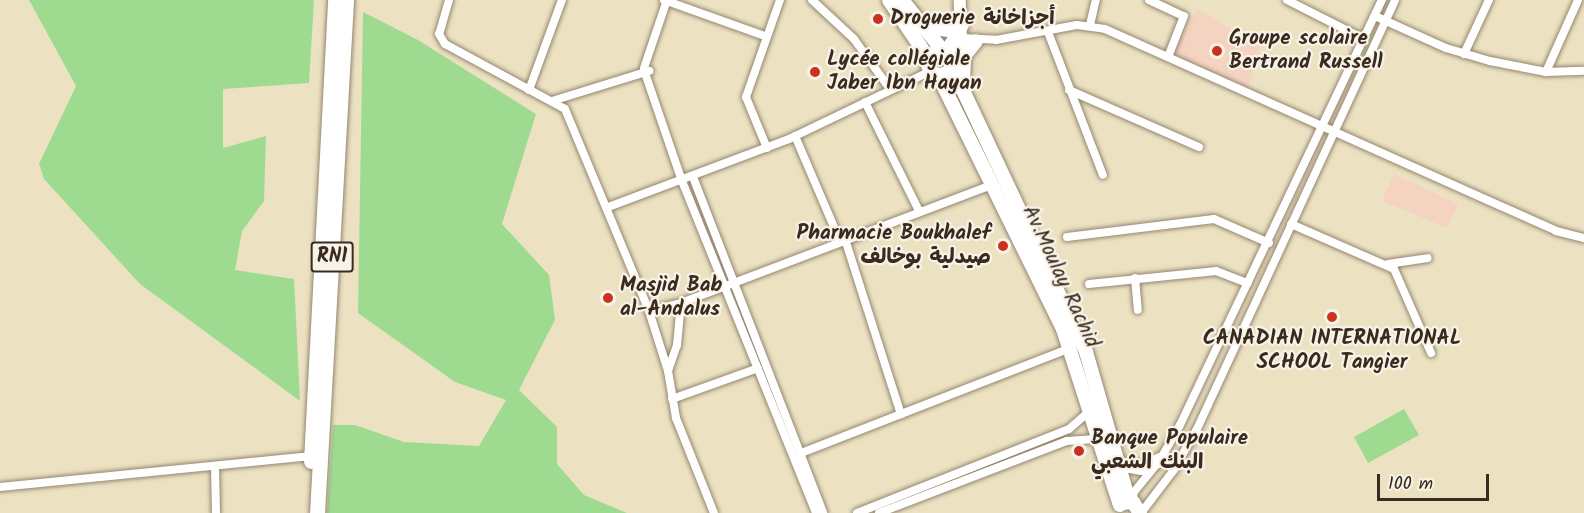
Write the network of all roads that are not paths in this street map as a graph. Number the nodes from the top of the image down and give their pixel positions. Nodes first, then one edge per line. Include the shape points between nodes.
1 (335, 0) edge
2 (346, 0) edge
3 (449, 0) edge
4 (562, 0) edge
5 (666, 0) edge
6 (780, 0) edge
7 (812, 0) edge
8 (890, 0) edge
9 (902, 0) edge
10 (1096, 0) edge
11 (1149, 0) edge
12 (1287, 0) edge
13 (1382, 0) edge
14 (1395, 0) edge
15 (1489, 0) edge
16 (1578, 0) edge
17 (963, 1) edge
18 (1375, 16) junction
19 (1385, 22) junction
20 (1090, 25) junction
21 (924, 27) junction
22 (962, 32) junction
23 (1048, 32) junction
24 (765, 36) junction
25 (1364, 39) junction
26 (976, 41) junction
27 (1464, 54) junction
28 (1168, 57) junction
29 (948, 58) junction
30 (933, 68) junction
31 (646, 70) junction
32 (1584, 71) edge
33 (1546, 72) junction
34 (890, 89) junction
35 (529, 90) junction
36 (963, 90) junction
37 (1070, 90) junction
38 (552, 101) junction
39 (865, 102) junction
40 (1322, 128) junction
41 (1333, 133) junction
42 (795, 136) junction
43 (1199, 147) dead end
44 (767, 148) junction
45 (1103, 175) dead end
46 (693, 177) junction
47 (682, 181) junction
48 (994, 183) junction
49 (608, 207) junction
50 (919, 211) junction
51 (1291, 224) junction
52 (1067, 237) dead end
53 (1584, 238) edge
54 (843, 240) junction
55 (1269, 243) junction
56 (1428, 258) dead end
57 (1388, 264) junction
58 (1135, 278) junction
59 (1248, 283) junction
60 (729, 284) junction
61 (1089, 284) dead end
62 (681, 303) junction
63 (1138, 310) dead end
64 (649, 311) junction
65 (1071, 348) junction
66 (1431, 353) dead end
67 (758, 368) junction
68 (668, 371) junction
69 (672, 399) junction
70 (1091, 410) junction
71 (901, 414) junction
72 (1099, 439) junction
73 (801, 453) junction
74 (311, 456) junction
75 (1160, 460) junction
76 (1119, 464) junction
77 (215, 466) junction
78 (0, 487) edge
79 (1130, 508) edge
80 (216, 513) edge
81 (308, 513) edge
82 (317, 513) edge
83 (714, 513) edge
84 (816, 513) edge
85 (823, 513) edge
86 (857, 513) edge
87 (879, 513) edge

1 - 74 highway, RN1
2 - 82 highway, RN1
3 - 35 street via 439,34 445,44
4 - 35 street
5 - 24 street
5 - 31 street
6 - 24 street
7 - 34 street via 841,25
8 - 30 main road, Av.Moulay Rachid
9 - 21 main road
10 - 20 street
11 - 28 street via 1184,15
12 - 25 street
13 - 18 street
14 - 19 street
15 - 27 street
16 - 33 street
17 - 22 street
18 - 19 street
18 - 25 street
19 - 27 street
19 - 41 street
20 - 23 street
20 - 28 street
21 - 22 main road
21 - 29 main road, Av.Moulay Rachid
22 - 26 street
22 - 29 street
23 - 26 street
23 - 37 street
24 - 44 street via 746,97
25 - 40 street
26 - 36 main road via 964,56
27 - 33 street
28 - 40 street
29 - 30 main road
29 - 30 main road via 936,52
29 - 36 main road, Av.Moulay Rachid
30 - 34 street
30 - 48 main road, Av.Moulay Rachid
31 - 38 street
31 - 47 street
32 - 33 street
34 - 39 street
35 - 38 street
36 - 76 main road, Av.Moulay Rachid via 1086,352
37 - 43 street
37 - 45 street
38 - 49 street via 565,109
39 - 42 street
39 - 50 street
40 - 41 street
40 - 55 street
41 - 51 street
41 - 53 street via 1556,231
42 - 44 street
42 - 54 street
44 - 46 street
46 - 47 street
46 - 60 street
47 - 49 street
47 - 60 street
48 - 50 street
48 - 65 main road, Av.Moulay Rachid
49 - 64 street
50 - 54 street
51 - 57 street
51 - 79 street via 1189,445
52 - 55 street via 1214,219
54 - 60 street
54 - 71 street
55 - 59 street
56 - 57 street
57 - 66 street via 1398,274
58 - 59 street via 1216,271
58 - 61 street
58 - 63 street
59 - 75 street
60 - 62 street
60 - 67 street
60 - 73 street
62 - 64 street
62 - 68 street via 677,345
64 - 68 street
65 - 70 main road, Av.Moulay Rachid
65 - 71 street
67 - 69 street
67 - 84 street
68 - 69 street
69 - 83 street
70 - 72 main road, Av.Moulay Rachid
70 - 86 street via 1069,429
71 - 73 street
72 - 79 main road, Av.Moulay Rachid
72 - 87 street via 1067,441
73 - 85 street
74 - 77 street
74 - 81 highway, RN1
75 - 76 main road via 1142,468
75 - 79 street via 1138,487
76 - 79 main road, Av.Moulay Rachid
77 - 78 street
77 - 80 street

